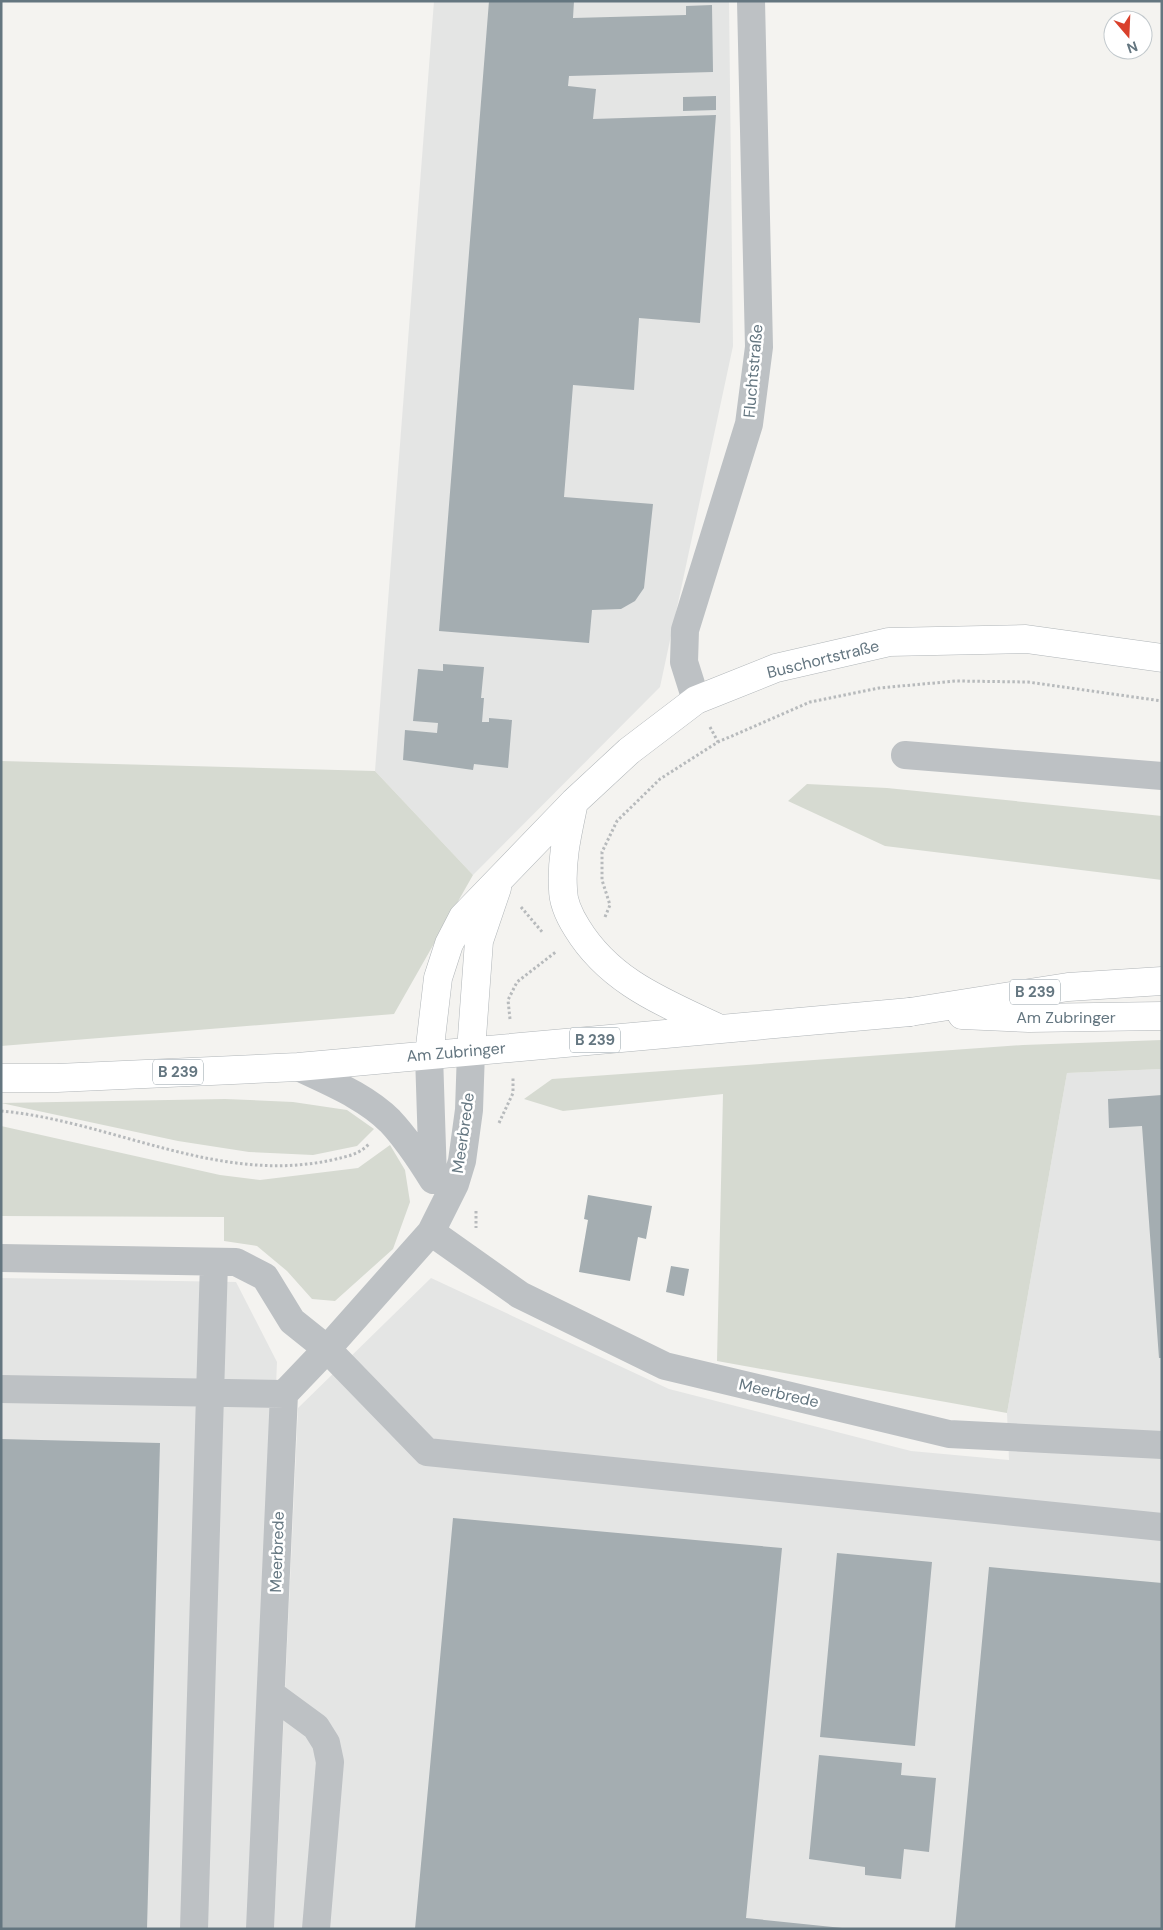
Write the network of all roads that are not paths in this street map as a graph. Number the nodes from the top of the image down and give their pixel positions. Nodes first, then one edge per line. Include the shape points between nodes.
1 (751, 1) edge
2 (1162, 658) edge
3 (696, 700) junction
4 (905, 755) dead end
5 (1162, 776) edge
6 (574, 802) junction
7 (500, 881) junction
8 (1162, 981) edge
9 (910, 1012) junction
10 (1162, 1016) edge
11 (719, 1028) junction
12 (471, 1051) junction
13 (428, 1055) junction
14 (298, 1067) junction
15 (1, 1078) edge
16 (433, 1180) junction
17 (436, 1221) junction
18 (1, 1258) edge
19 (214, 1262) junction
20 (327, 1349) junction
21 (1, 1389) edge
22 (210, 1392) junction
23 (284, 1394) junction
24 (1162, 1445) edge
25 (1162, 1528) edge
26 (271, 1694) junction
27 (194, 1929) edge
28 (260, 1929) edge
29 (316, 1929) edge

1 - 3 street, Fluchtstraße via 759,347 749,424 685,630 684,662
2 - 3 main road, Buschortstraße via 1026,640 889,642 776,668
3 - 6 main road, Buschortstraße via 629,751
4 - 5 street
6 - 7 main road, Buschortstraße
6 - 11 main road via 563,855 563,891 570,916 581,934 596,956 622,978 665,1004
7 - 12 main road, Buschortstraße via 478,941
7 - 13 main road, Buschortstraße via 463,917 449,944 438,978
8 - 9 main road, Am Zubringer / B 239 via 1068,987
9 - 10 main road, Am Zubringer / B 239 via 1029,1018
9 - 11 main road, Am Zubringer / B 239
11 - 12 main road, Am Zubringer / B 239
12 - 13 main road, Am Zubringer / B 239
12 - 17 street, Meerbrede via 470,1110 462,1161 455,1184
13 - 14 main road, Am Zubringer / B 239
13 - 16 street, Meerbrede
14 - 15 main road, Am Zubringer / B 239
14 - 16 street via 343,1089 390,1121
16 - 17 street, Meerbrede
17 - 20 street, Meerbrede
17 - 24 street, Meerbrede via 520,1296 664,1366 949,1434
18 - 19 street
19 - 20 street via 236,1262 265,1277 292,1321
19 - 22 street
20 - 23 street, Meerbrede
20 - 25 street via 428,1452
21 - 22 street
22 - 23 street
22 - 27 street
23 - 26 street, Meerbrede
26 - 28 street, Meerbrede
26 - 29 street via 316,1727 326,1742 330,1762

